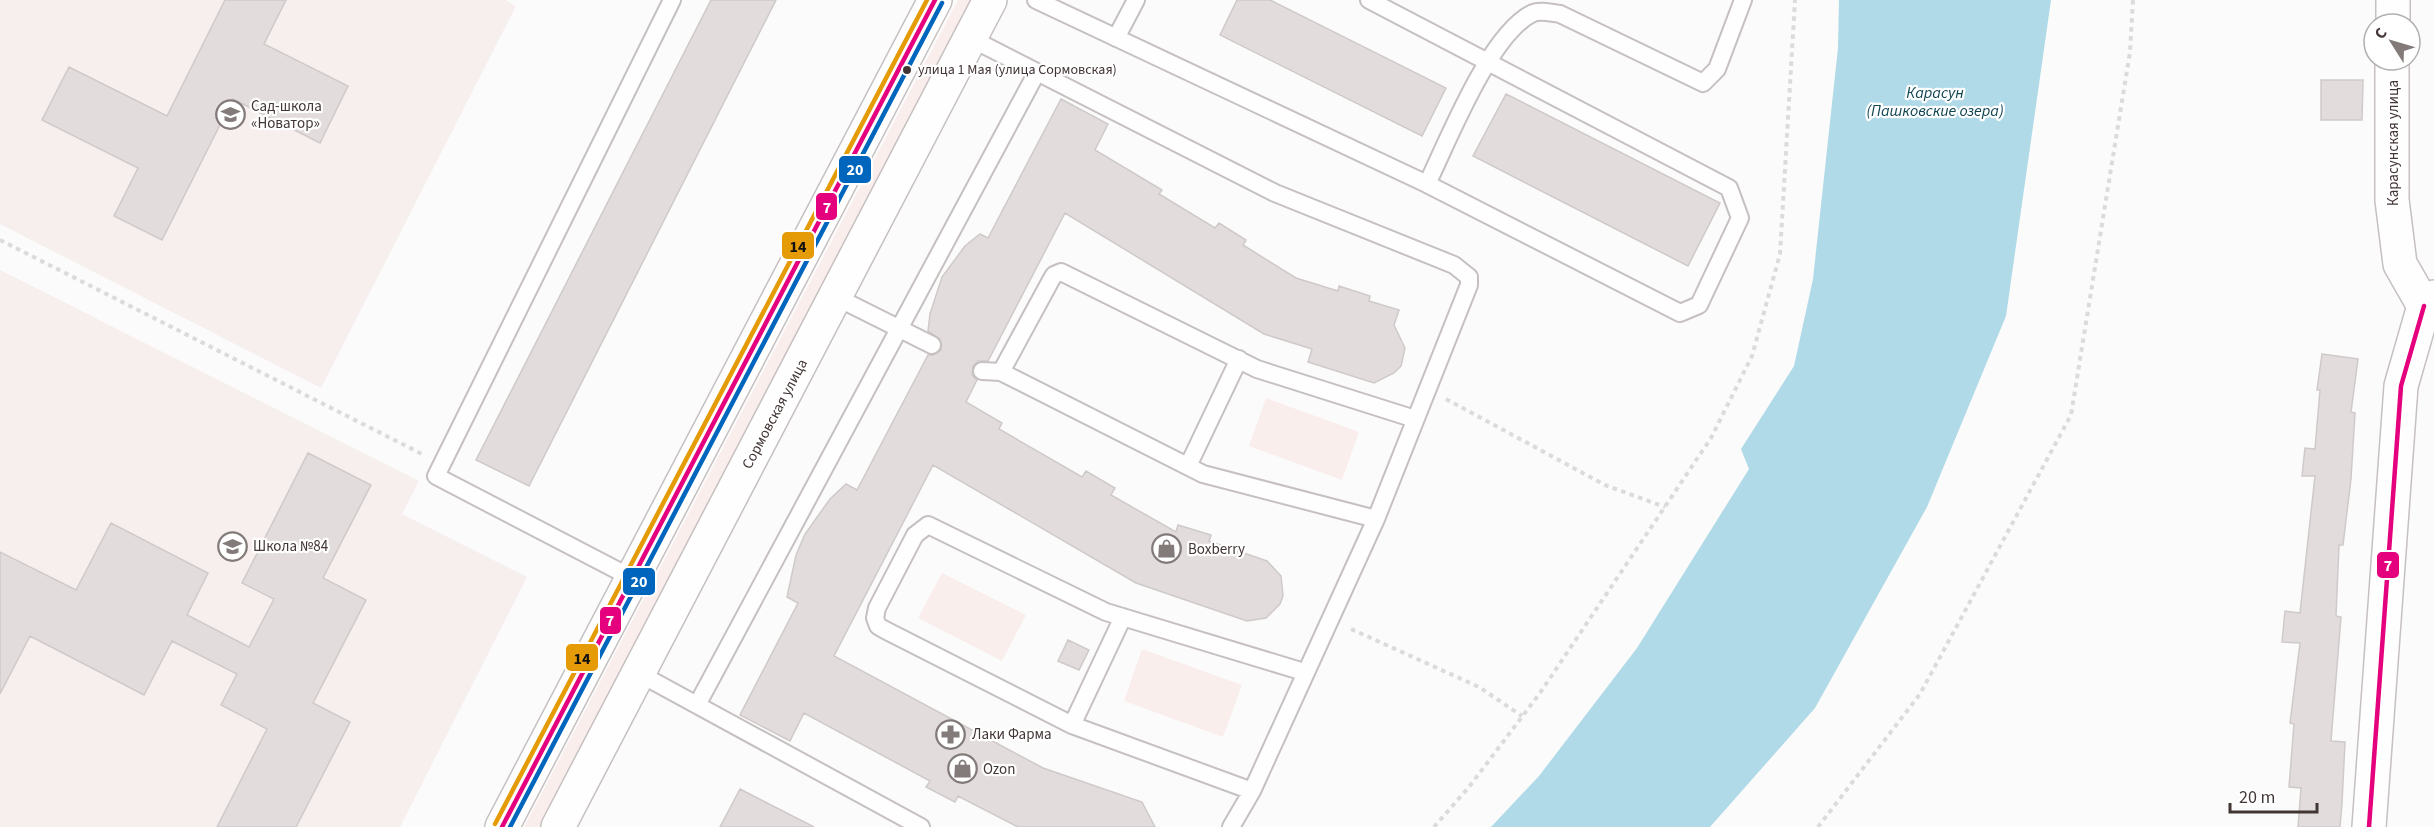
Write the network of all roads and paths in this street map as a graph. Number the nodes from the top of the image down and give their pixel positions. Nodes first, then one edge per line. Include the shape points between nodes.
1 (672, 0) edge
2 (935, 0) edge
3 (990, 0) edge
4 (1036, 0) edge
5 (1136, 0) edge
6 (1369, 0) edge
7 (1743, 0) edge
8 (1795, 0) edge
9 (2133, 0) edge
10 (970, 38) junction
11 (1116, 38) junction
12 (1487, 62) junction
13 (1036, 72) junction
14 (2392, 72) edge
15 (1427, 184) junction
16 (0, 240) edge
17 (836, 297) junction
18 (2429, 302) edge
19 (899, 328) junction
20 (932, 345) dead end
21 (1239, 359) junction
22 (982, 370) dead end
23 (1001, 372) junction
24 (1427, 389) junction
25 (1415, 419) junction
26 (442, 465) junction
27 (1188, 466) junction
28 (1665, 507) junction
29 (1376, 519) junction
30 (632, 578) junction
31 (1123, 617) junction
32 (1329, 619) junction
33 (1304, 672) junction
34 (640, 674) junction
35 (697, 705) junction
36 (1522, 716) junction
37 (1072, 725) junction
38 (1252, 790) junction
39 (502, 827) edge
40 (558, 827) edge
41 (921, 827) edge
42 (1231, 827) edge
43 (1434, 827) edge
44 (1818, 827) edge
45 (2369, 827) edge

1 - 26 lane
2 - 30 main road
3 - 10 main road, Сормовская улица
4 - 11 lane
5 - 11 lane
6 - 12 lane
7 - 12 lane via 1717,69 1703,83 1560,14 1535,12 1515,25
8 - 28 path via 1780,254 1752,356 1711,438
9 - 44 path via 2130,52 2072,415 1920,694
10 - 13 lane
10 - 17 main road, Сормовская улица
11 - 15 lane
12 - 15 lane
12 - 15 lane via 1730,188 1740,218 1699,305 1680,313
13 - 19 lane
13 - 24 lane via 1275,193 1464,270 1469,285
14 - 18 main road, Карасунская улица via 2391,200 2400,264
16 - 26 path
17 - 19 lane
17 - 34 main road, Сормовская улица
18 - 45 main road, Карасунская улица via 2401,386
19 - 20 lane
19 - 35 lane
21 - 23 lane via 1061,272 1054,274
21 - 25 lane via 1257,369
21 - 27 lane
22 - 23 lane
23 - 27 lane
24 - 25 lane
24 - 28 path via 1605,485
25 - 29 lane
26 - 30 lane via 436,476
27 - 29 lane via 1203,474
28 - 36 path
29 - 32 lane
30 - 39 main road
31 - 33 lane
31 - 37 lane
31 - 37 lane via 928,525 915,535 877,608 874,618 878,626
32 - 33 lane
32 - 36 path via 1479,687
33 - 38 lane
34 - 35 lane
34 - 40 main road, Сормовская улица
35 - 41 lane
36 - 43 path
37 - 38 lane
38 - 42 lane

